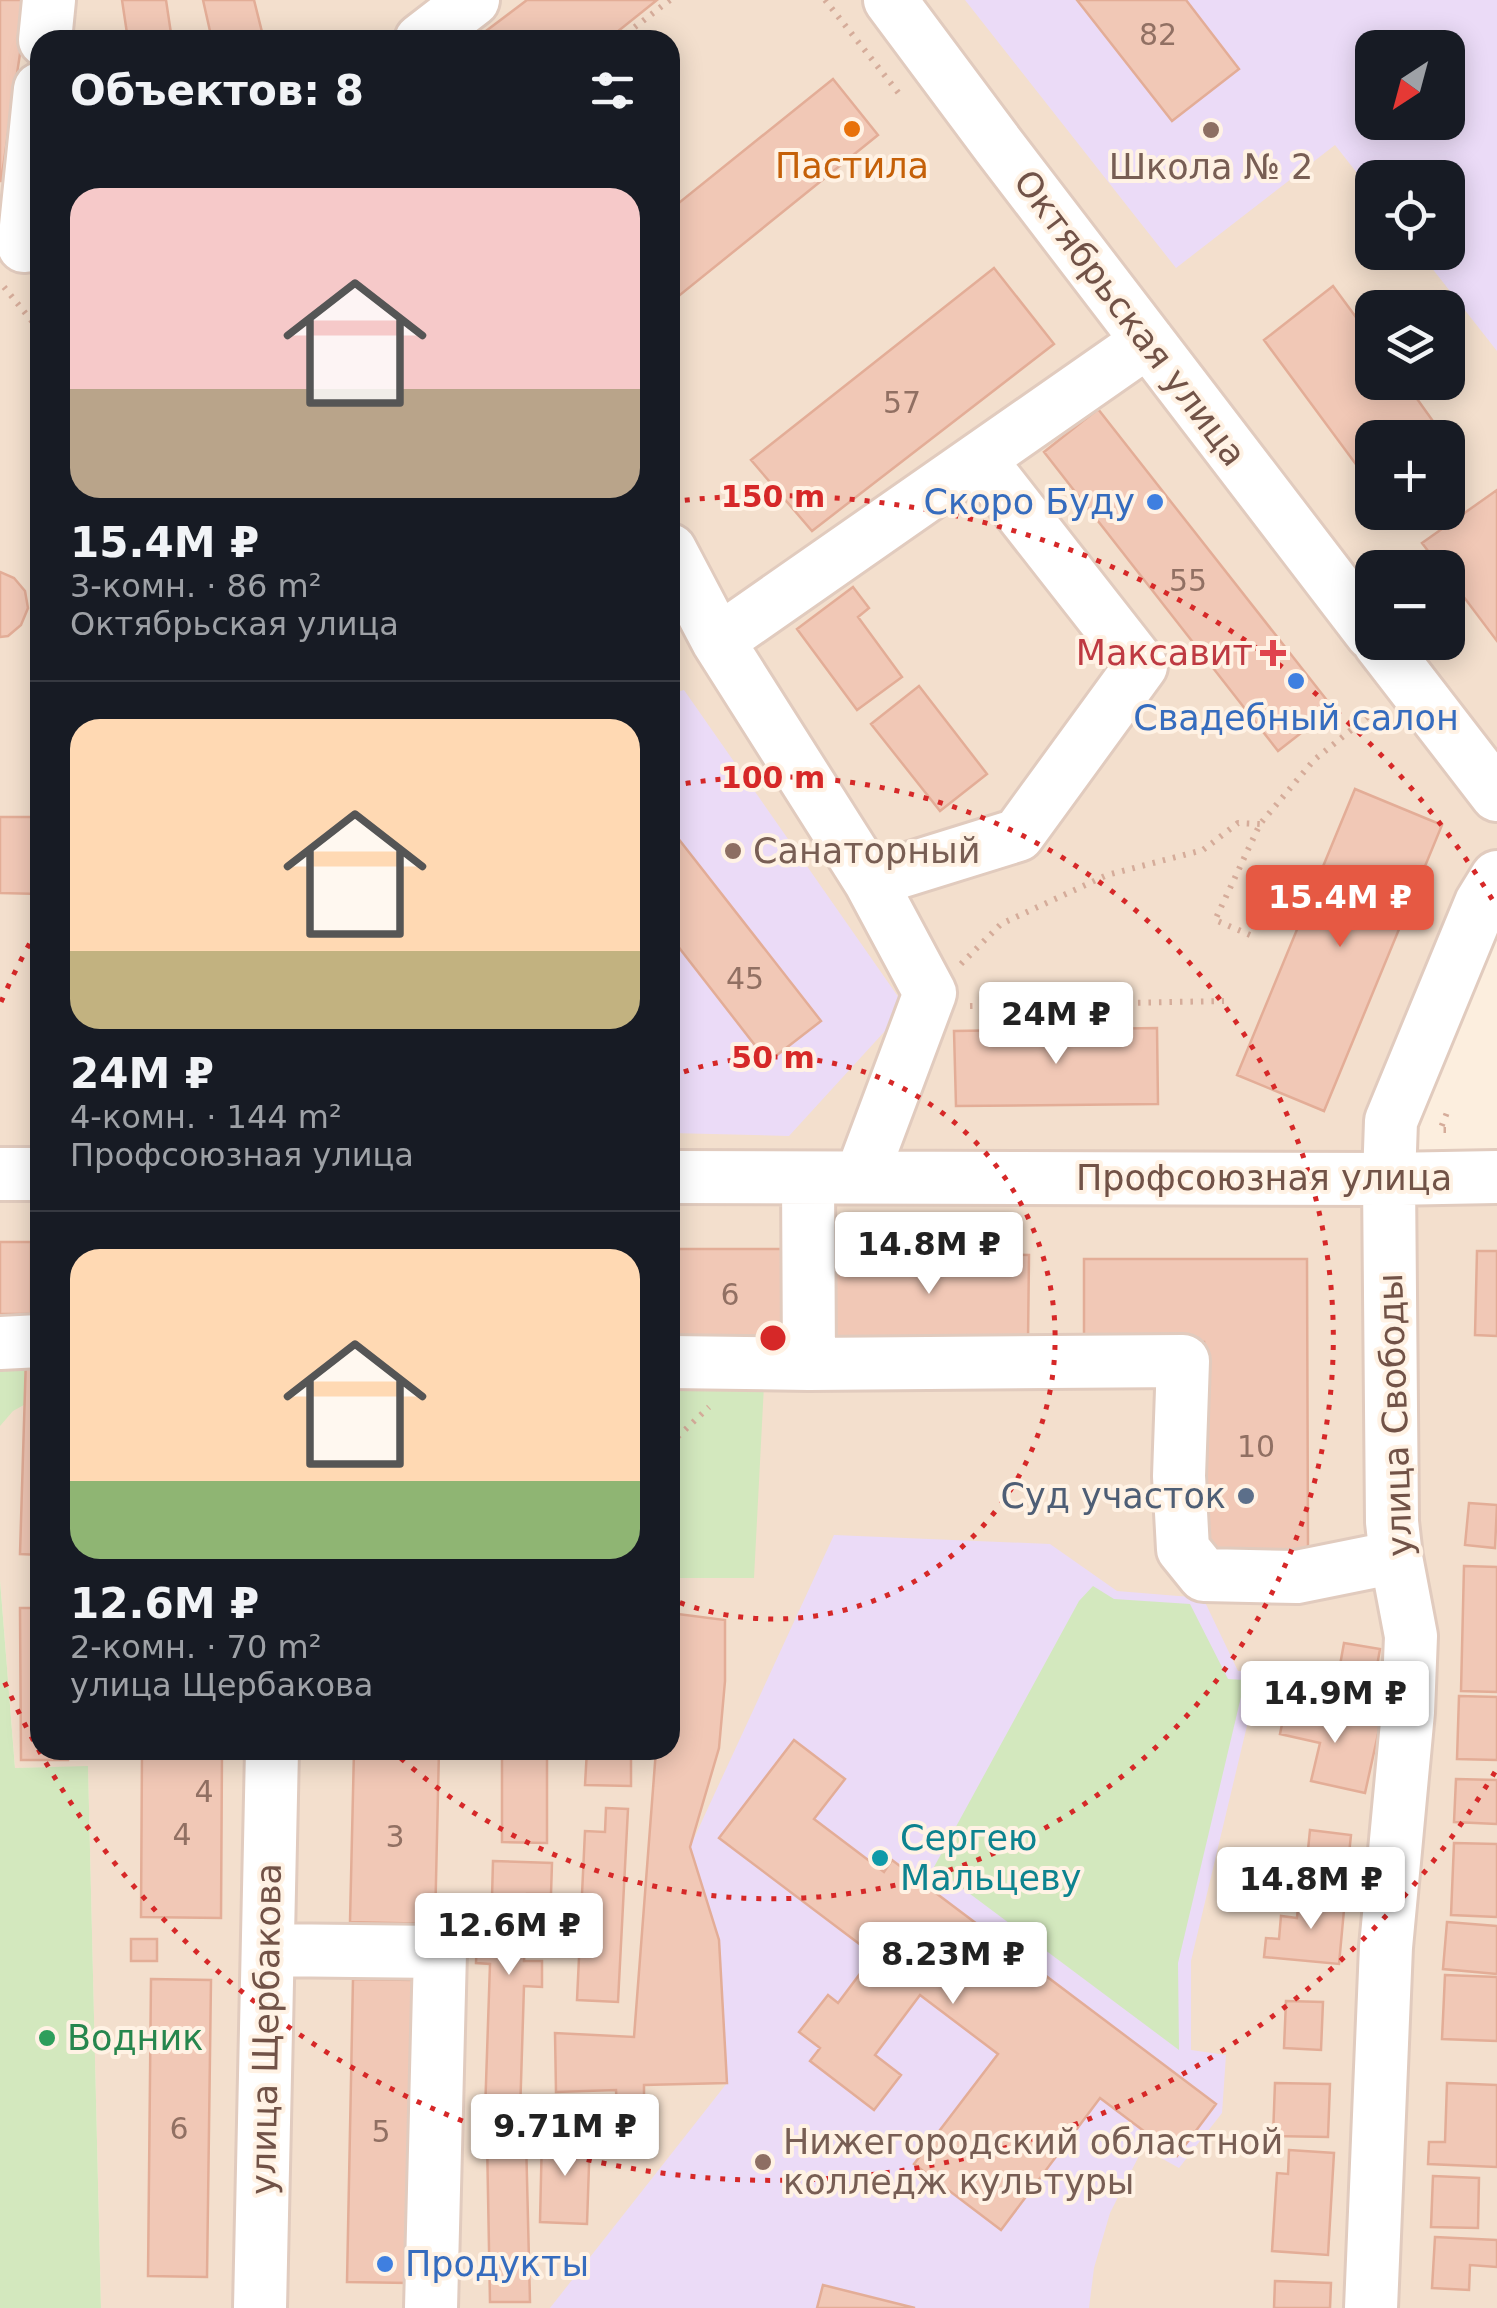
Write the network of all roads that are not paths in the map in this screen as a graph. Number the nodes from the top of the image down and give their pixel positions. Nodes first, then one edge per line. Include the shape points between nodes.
1 (49, 0) edge
2 (472, 0) edge
3 (890, 0) edge
4 (46, 30) edge
5 (434, 30) edge
6 (30, 158) edge
7 (16, 254) edge
8 (1148, 342) junction
9 (979, 459) junction
10 (680, 569) edge
11 (1355, 612) edge
12 (718, 641) junction
13 (1393, 660) edge
14 (1497, 796) edge
15 (1497, 877) edge
16 (870, 881) junction
17 (0, 1174) edge
18 (30, 1174) edge
19 (680, 1177) edge
20 (861, 1177) junction
21 (808, 1178) junction
22 (1497, 1178) edge
23 (1389, 1180) junction
24 (30, 1342) edge
25 (0, 1344) edge
26 (680, 1362) edge
27 (809, 1364) junction
28 (1396, 1558) junction
29 (272, 1760) edge
30 (268, 1950) junction
31 (260, 2308) edge
32 (430, 2308) edge
33 (1371, 2308) edge

1 - 4 street
2 - 5 street
3 - 8 street, Октябрьская улица
6 - 7 street
8 - 9 street
8 - 11 street, Октябрьская улица
9 - 12 street
9 - 16 street via 1142,666 1018,835
10 - 12 street
12 - 16 street
13 - 14 street
15 - 23 street, улица Свободы via 1391,1122
16 - 20 street via 928,1000
17 - 18 street
19 - 21 street, Профсоюзная улица
20 - 21 street, Профсоюзная улица
20 - 23 street, Профсоюзная улица
21 - 27 street
22 - 23 street, Профсоюзная улица
23 - 28 street, улица Свободы
24 - 25 street
26 - 27 street
27 - 28 street via 1183,1361 1183,1549 1204,1574 1297,1577
28 - 33 street, улица Свободы via 1411,1636 1386,1947
29 - 30 street, улица Щербакова
30 - 31 street, улица Щербакова
30 - 32 street via 440,1952

